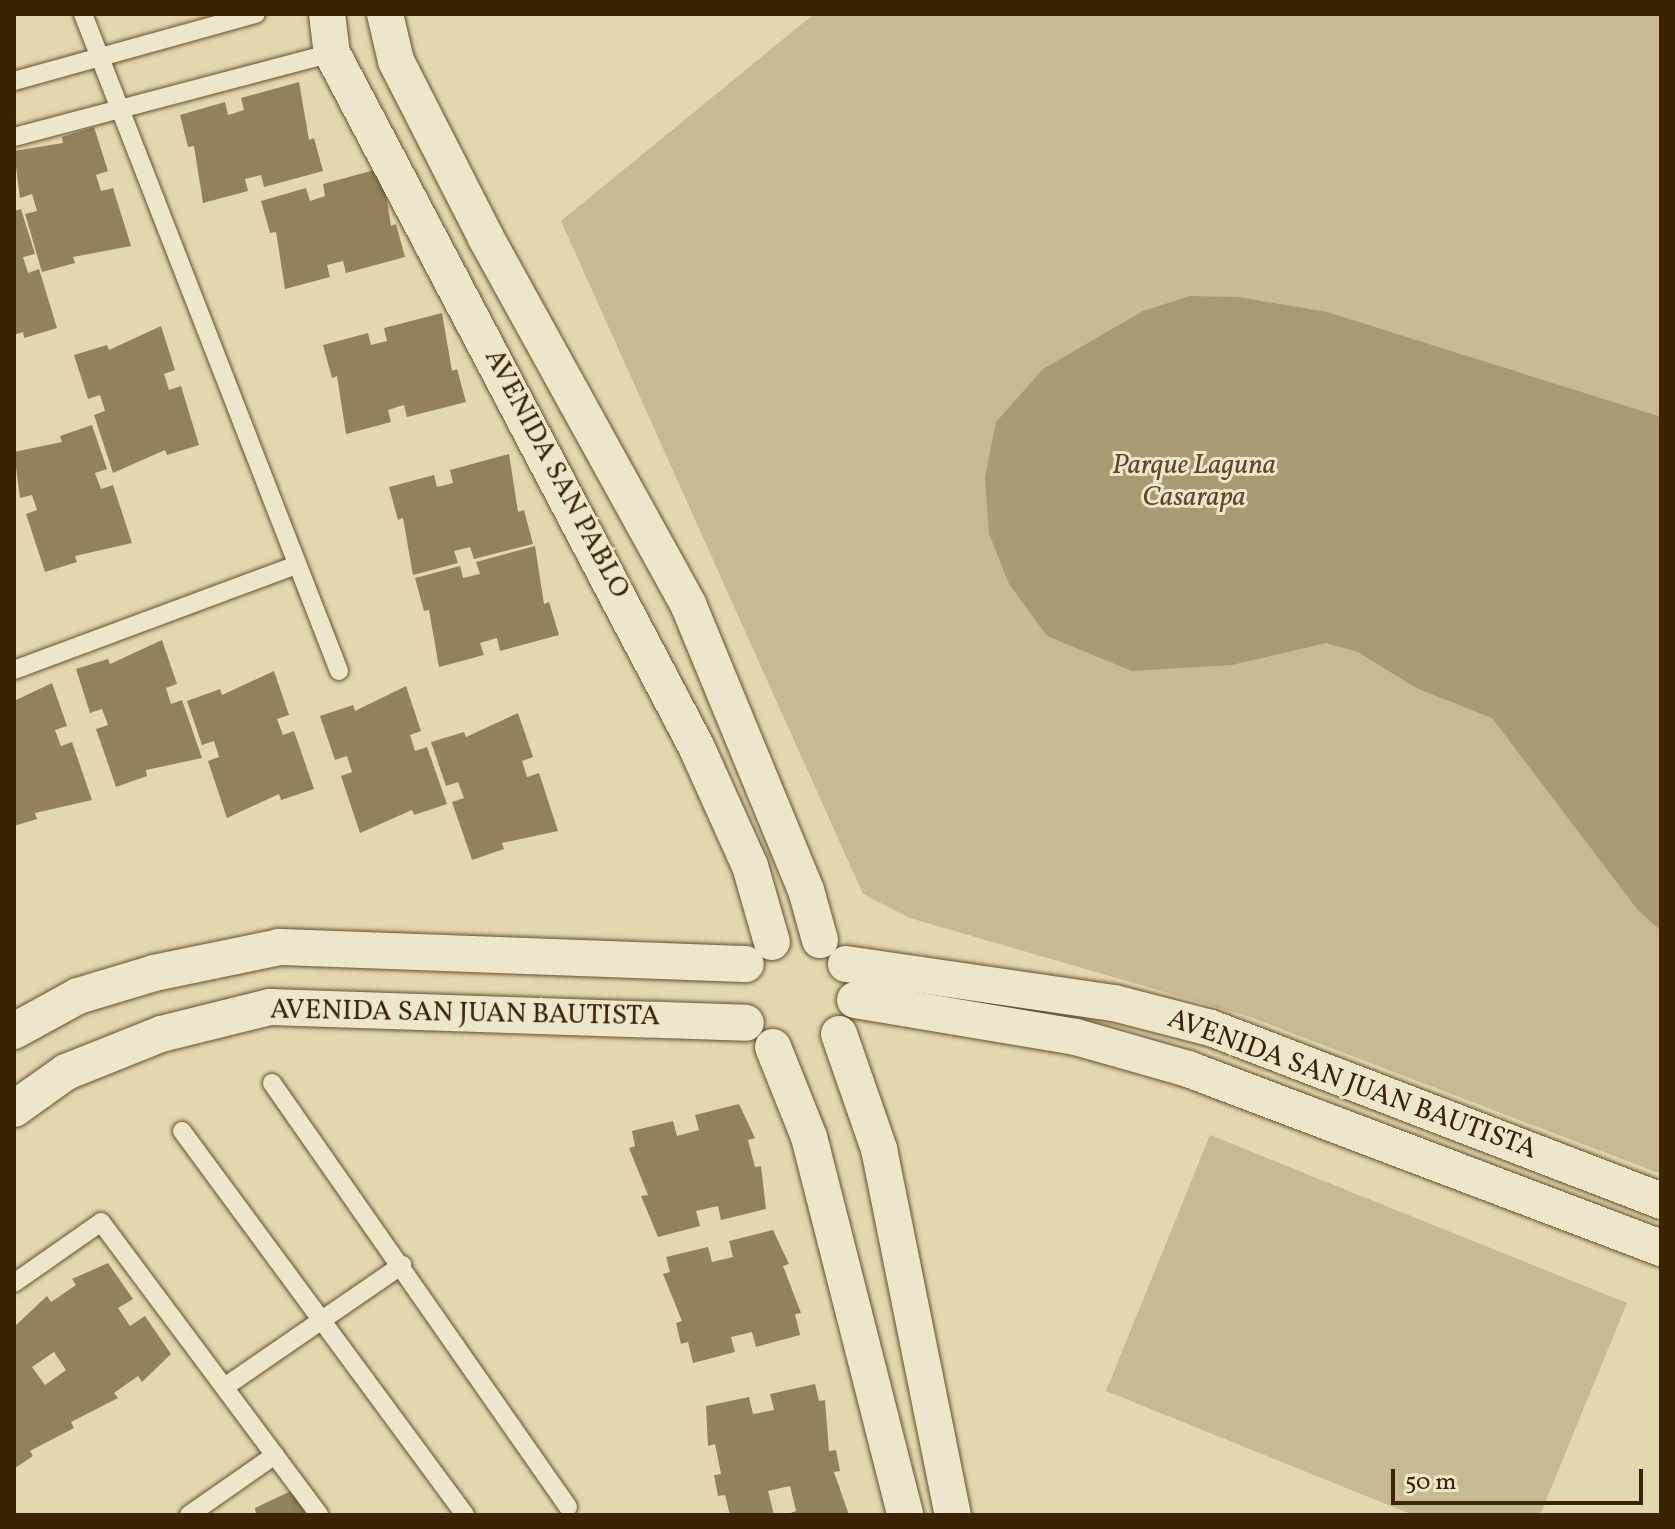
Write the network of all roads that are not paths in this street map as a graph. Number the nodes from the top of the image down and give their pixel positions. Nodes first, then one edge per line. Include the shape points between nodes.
1 (83, 14) edge
2 (256, 14) edge
3 (327, 14) edge
4 (385, 14) edge
5 (332, 53) junction
6 (99, 59) junction
7 (14, 81) edge
8 (116, 107) junction
9 (14, 137) edge
10 (296, 565) junction
11 (14, 670) edge
12 (339, 671) dead end
13 (820, 940) junction
14 (759, 953) junction
15 (846, 964) junction
16 (855, 1000) junction
17 (746, 1023) junction
18 (14, 1031) edge
19 (839, 1034) junction
20 (773, 1047) junction
21 (272, 1083) dead end
22 (14, 1109) edge
23 (182, 1131) dead end
24 (1661, 1201) edge
25 (1661, 1248) edge
26 (402, 1265) junction
27 (14, 1283) edge
28 (324, 1321) junction
29 (226, 1386) junction
30 (275, 1455) junction
31 (568, 1507) dead end
32 (189, 1515) edge
33 (319, 1515) edge
34 (465, 1515) edge
35 (905, 1515) edge
36 (953, 1515) edge

1 - 6 lane
2 - 6 lane
3 - 5 street, AVENIDA SAN PABLO
4 - 13 street, AVENIDA SAN PABLO via 396,61 486,238 688,604 806,890
5 - 8 lane
5 - 14 street, AVENIDA SAN PABLO via 696,746 750,866
6 - 7 lane
6 - 8 lane
8 - 9 lane
8 - 10 lane
10 - 11 lane
10 - 12 lane
13 - 14 street, AVENIDA SAN JUAN BAUTISTA via 787,936
13 - 15 street
14 - 17 street via 738,994
14 - 18 street, AVENIDA SAN JUAN BAUTISTA via 279,947 154,973 78,996
15 - 16 street
15 - 24 street, AVENIDA SAN JUAN BAUTISTA via 1114,1003 1211,1028
16 - 19 street
16 - 25 street, AVENIDA SAN JUAN BAUTISTA via 1076,1037 1188,1069
17 - 20 street
17 - 22 street, AVENIDA SAN JUAN BAUTISTA via 270,1007 161,1034 80,1067
19 - 20 street via 808,1051
19 - 36 street via 879,1149
20 - 35 street via 809,1137
21 - 26 lane
23 - 28 lane
26 - 28 lane
26 - 31 lane
27 - 29 lane via 101,1222
28 - 29 lane
28 - 34 lane
29 - 30 lane
30 - 32 lane
30 - 33 lane

